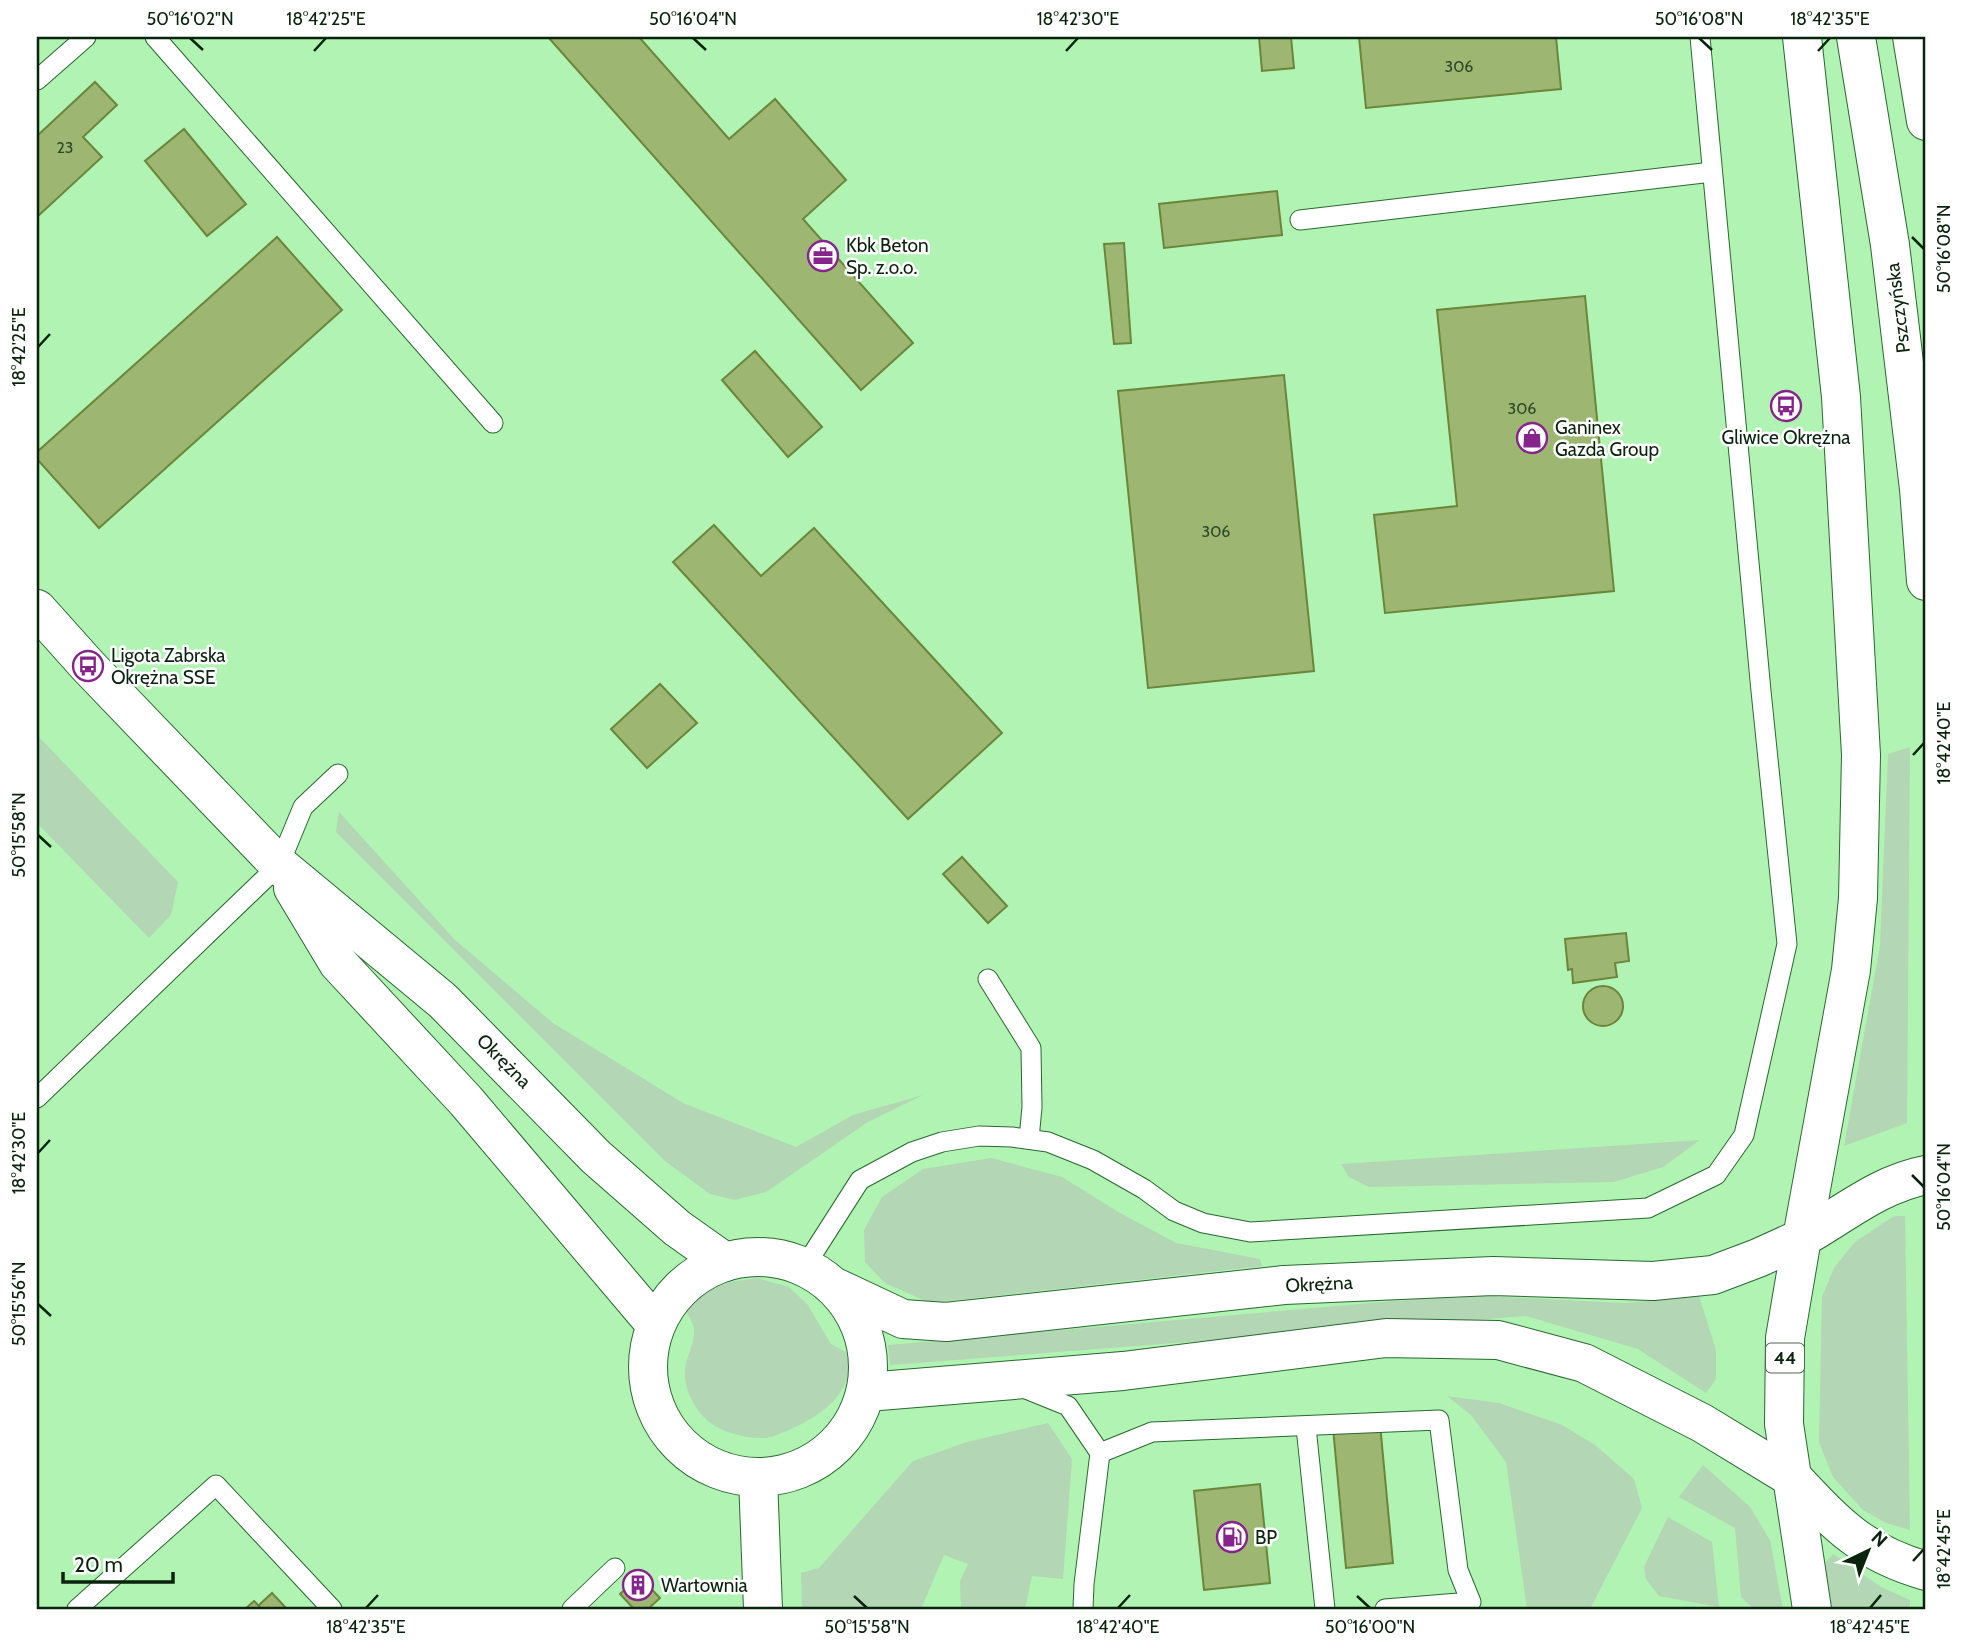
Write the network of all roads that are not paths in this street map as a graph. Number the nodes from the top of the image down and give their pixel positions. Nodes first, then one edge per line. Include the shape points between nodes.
1 (86, 37) edge
2 (155, 37) edge
3 (1700, 37) edge
4 (1802, 37) edge
5 (1856, 37) edge
6 (1912, 37) edge
7 (37, 80) edge
8 (1926, 121) edge
9 (1712, 172) junction
10 (1300, 220) dead end
11 (493, 423) dead end
12 (1926, 581) edge
13 (37, 609) edge
14 (338, 774) dead end
15 (279, 864) junction
16 (988, 979) dead end
17 (37, 1098) edge
18 (1029, 1139) junction
19 (1916, 1177) edge
20 (1802, 1238) junction
21 (725, 1262) junction
22 (805, 1266) junction
23 (837, 1288) junction
24 (655, 1324) junction
25 (1006, 1380) junction
26 (867, 1392) junction
27 (1306, 1427) junction
28 (1100, 1452) junction
29 (758, 1478) junction
30 (1794, 1479) junction
31 (615, 1568) dead end
32 (1926, 1571) edge
33 (1472, 1606) edge
34 (78, 1609) edge
35 (332, 1609) edge
36 (572, 1609) edge
37 (763, 1609) edge
38 (1083, 1609) edge
39 (1325, 1609) edge
40 (1385, 1609) edge
41 (1812, 1609) edge

1 - 7 lane
2 - 11 lane
3 - 9 lane
4 - 20 street via 1841,397 1861,766 1851,970
5 - 12 street, Pszczyńska via 1890,245
6 - 8 street
9 - 10 lane
9 - 18 lane via 1787,944 1744,1135 1716,1175 1648,1208 1250,1232 1203,1223 1174,1211 1093,1160
13 - 15 street, Okrężna
14 - 15 lane via 303,807
15 - 17 lane
15 - 21 street, Okrężna via 443,1001 596,1157 677,1228
15 - 24 street, Okrężna via 338,963 466,1101
16 - 18 lane via 1031,1048
18 - 22 lane via 979,1136 942,1142 912,1152 860,1180
19 - 20 street, Okrężna via 1872,1194
20 - 23 street, Okrężna via 1713,1275 1653,1281 1493,1276 1284,1285 946,1322 902,1319
20 - 30 street, 44 via 1785,1338 1784,1423
21 - 22 street via 761,1257
21 - 24 street via 700,1273 674,1293
22 - 23 street
23 - 26 street via 859,1319 869,1354
24 - 29 street via 649,1374 652,1397 667,1430 692,1455 723,1472
25 - 26 street
25 - 28 lane via 1068,1406
25 - 30 street via 1124,1371 1387,1338 1499,1340 1584,1363 1702,1423
26 - 29 street via 853,1426 827,1454 795,1472
27 - 28 lane via 1152,1432
27 - 33 lane via 1438,1420 1458,1570
27 - 39 lane
28 - 38 lane
29 - 37 street
30 - 32 street via 1860,1543 1896,1563
30 - 41 street, 44
31 - 36 lane
33 - 40 lane
34 - 35 lane via 216,1485

